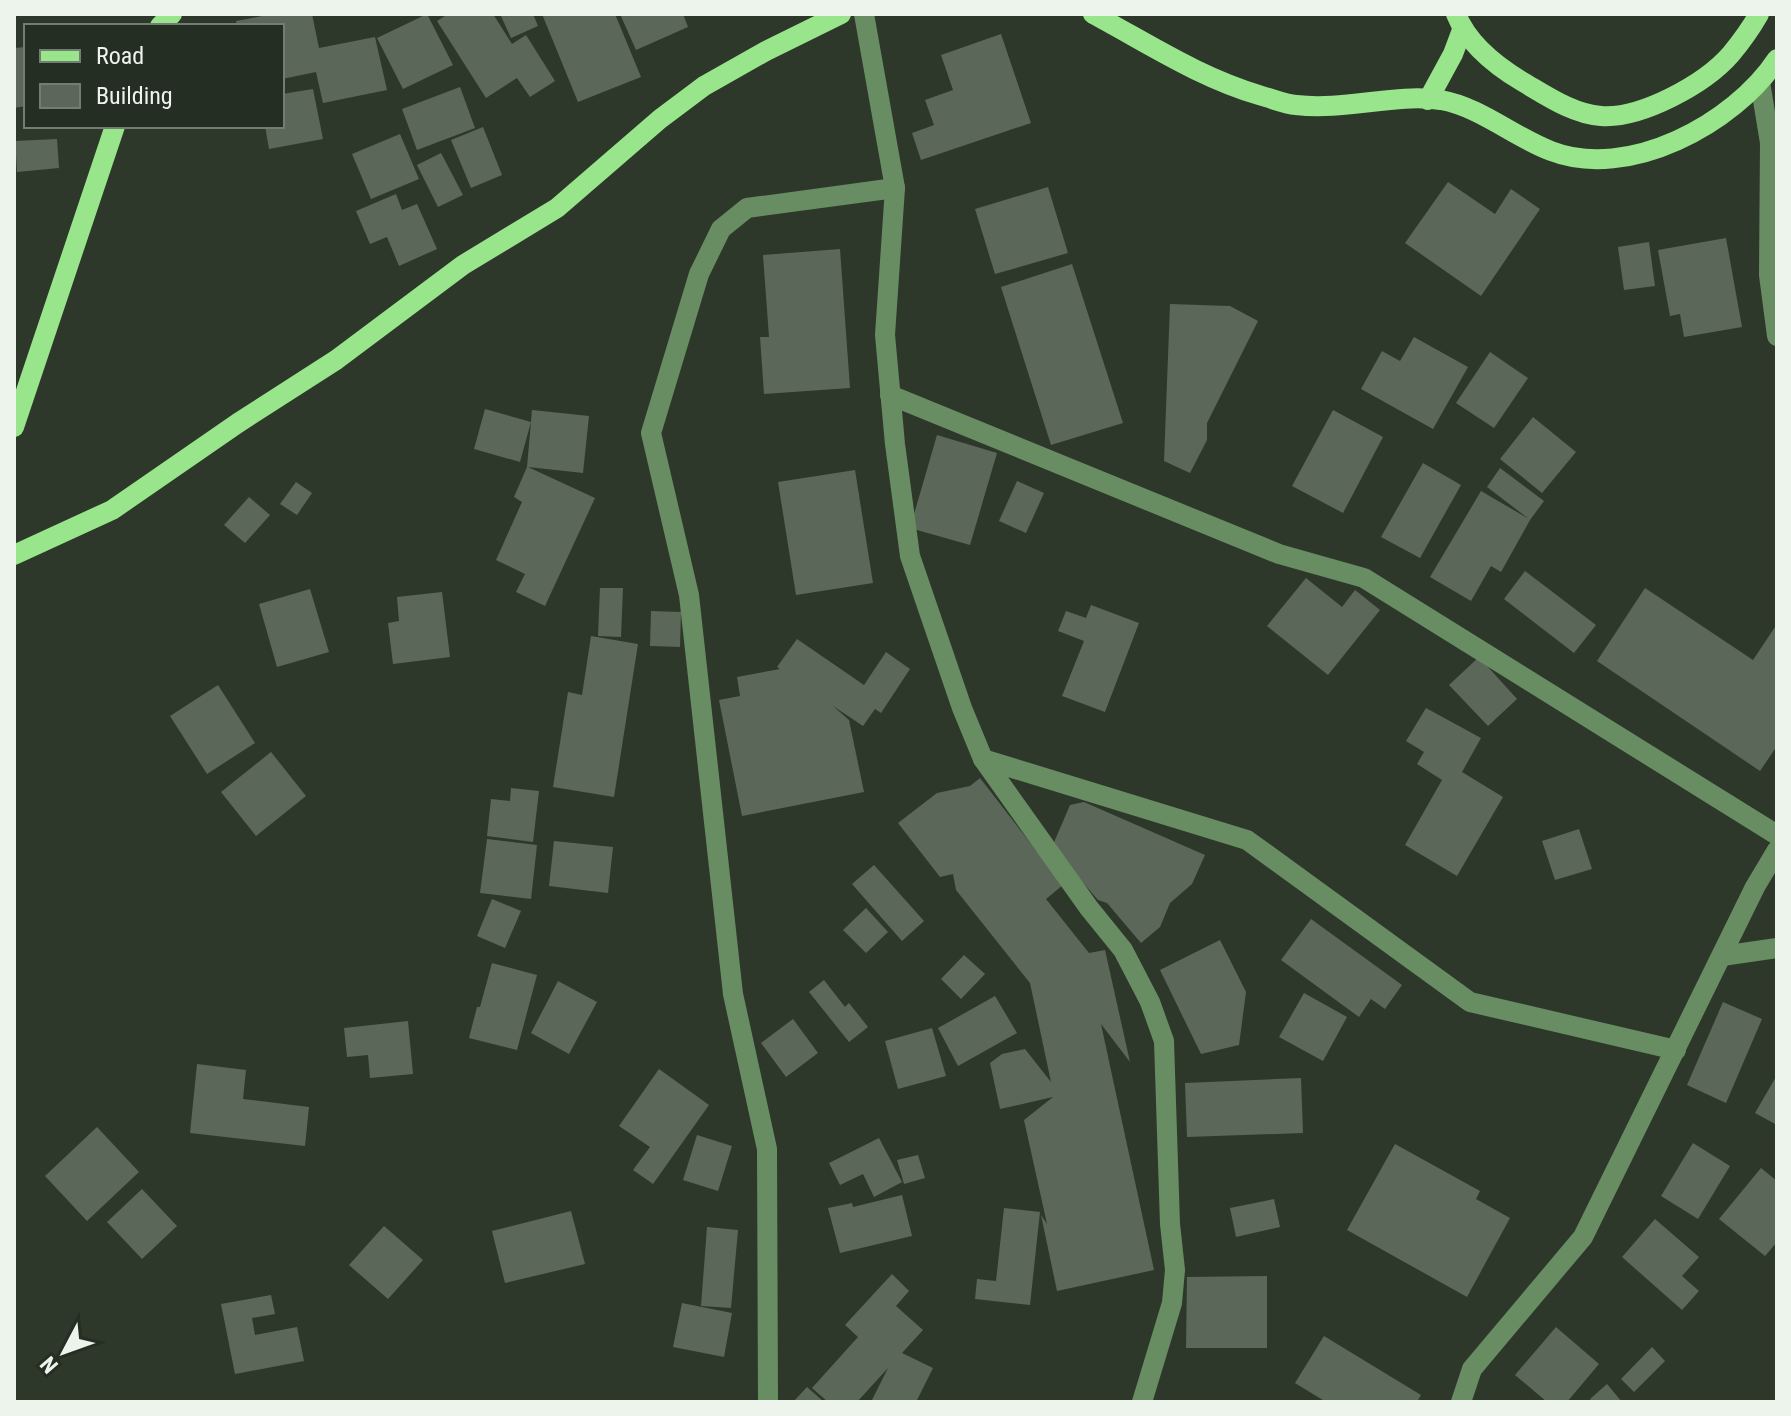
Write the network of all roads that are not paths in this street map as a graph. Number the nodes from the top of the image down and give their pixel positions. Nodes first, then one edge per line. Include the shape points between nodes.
1 (841, 14) edge
2 (864, 14) edge
3 (1093, 14) edge
4 (1759, 14) edge
5 (1459, 22) edge
6 (1777, 59) edge
7 (1760, 82) junction
8 (1428, 100) junction
9 (114, 128) edge
10 (895, 188) junction
11 (1777, 336) edge
12 (890, 395) junction
13 (14, 427) edge
14 (14, 555) edge
15 (983, 759) junction
16 (1777, 835) edge
17 (1777, 850) edge
18 (1777, 948) edge
19 (1722, 956) junction
20 (1676, 1050) junction
21 (768, 1402) edge
22 (1142, 1402) edge
23 (1461, 1402) edge

1 - 14 main road via 704,86 557,208 463,265 336,360 112,510
2 - 10 street
3 - 8 main road via 1223,84 1295,105
4 - 5 main road via 1730,56 1702,79 1658,103 1617,115 1559,103 1518,79 1488,58
5 - 8 main road
6 - 7 main road
7 - 8 main road via 1683,137 1650,150 1593,160 1552,152 1464,107
7 - 11 street via 1770,143 1769,275
9 - 13 main road
10 - 12 street via 885,335
10 - 21 street via 747,208 721,229 699,274 651,433 689,595 733,994 767,1149
12 - 15 street via 910,556
12 - 16 street via 1279,554 1364,578
15 - 20 street via 1247,840 1470,1002
15 - 22 street via 1123,950 1164,1041 1175,1270 1172,1303
17 - 19 street
18 - 19 street
19 - 20 street
20 - 23 street via 1583,1237 1472,1369

